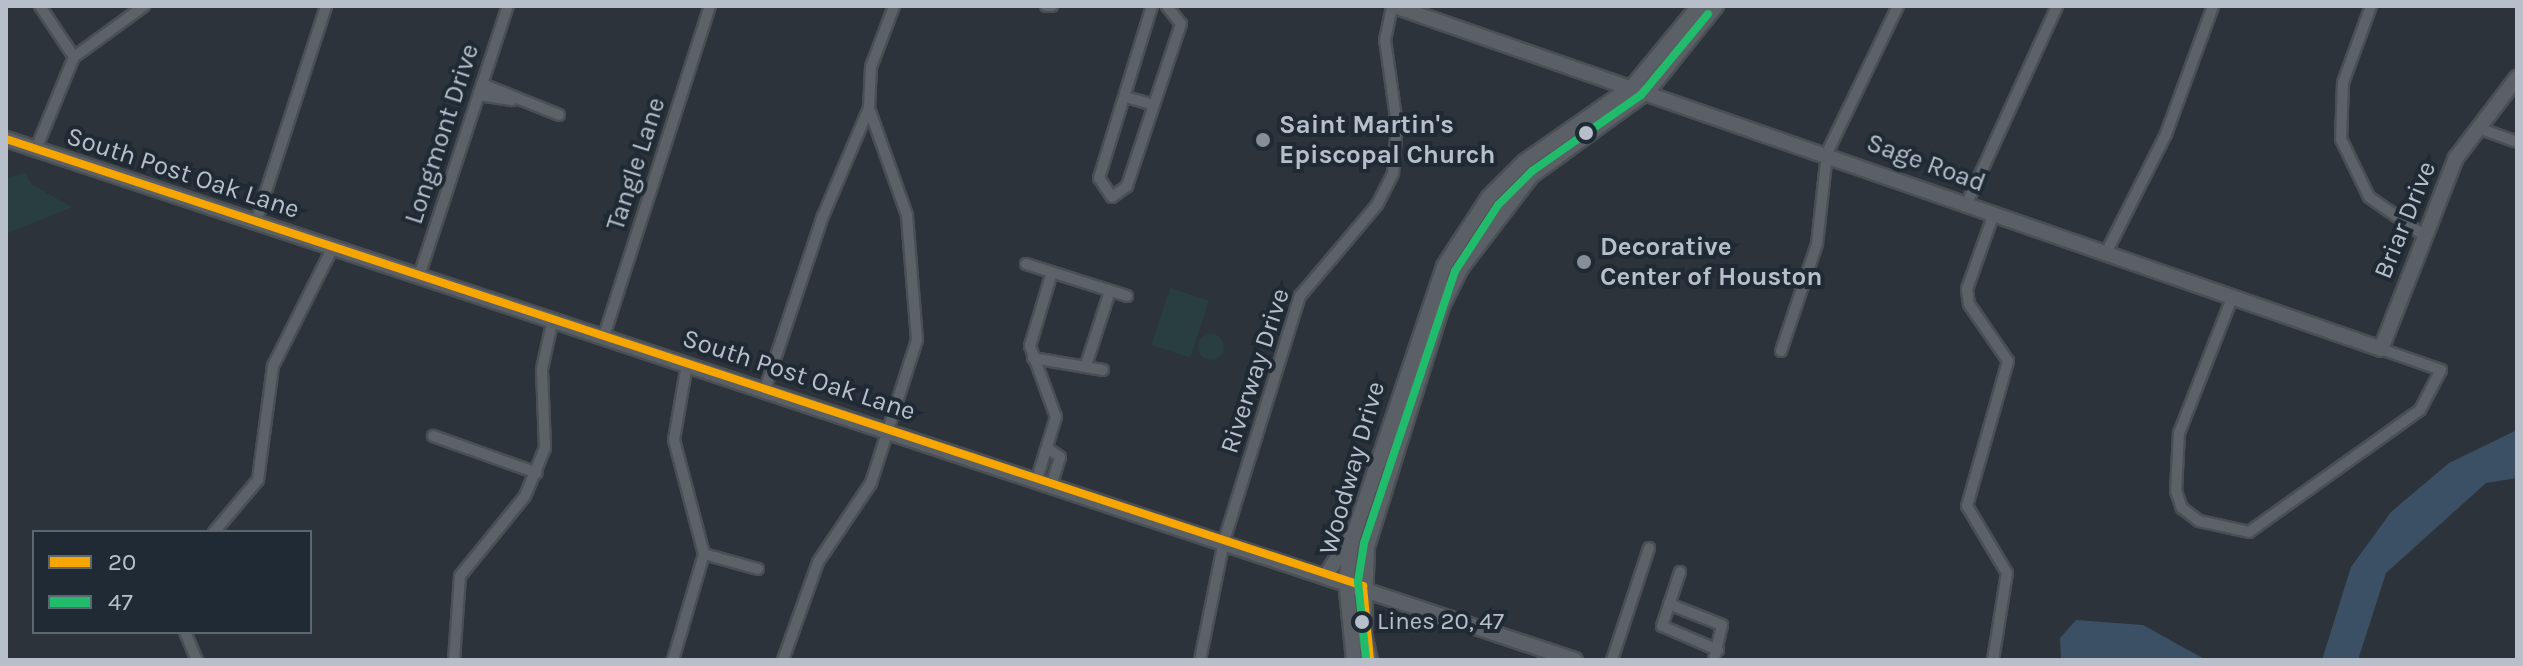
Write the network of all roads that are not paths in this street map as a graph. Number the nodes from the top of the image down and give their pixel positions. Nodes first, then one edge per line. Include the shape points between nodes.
1 (40, 6) edge
2 (144, 6) edge
3 (326, 6) edge
4 (508, 6) edge
5 (710, 6) edge
6 (894, 6) edge
7 (1046, 6) edge
8 (1052, 6) edge
9 (1152, 6) edge
10 (1167, 6) edge
11 (1393, 6) edge
12 (1699, 6) edge
13 (1716, 6) edge
14 (1898, 6) edge
15 (2057, 6) edge
16 (2213, 6) edge
17 (2371, 6) edge
18 (74, 57) junction
19 (1601, 74) junction
20 (2517, 78) edge
21 (1633, 86) junction
22 (480, 90) junction
23 (1648, 91) junction
24 (1126, 97) junction
25 (1608, 103) junction
26 (1154, 105) junction
27 (869, 108) junction
28 (559, 115) dead end
29 (2478, 128) junction
30 (6, 139) edge
31 (2517, 142) edge
32 (36, 149) junction
33 (1827, 153) junction
34 (1967, 203) junction
35 (1994, 213) junction
36 (256, 222) junction
37 (2422, 234) junction
38 (333, 247) junction
39 (2106, 253) junction
40 (1026, 264) dead end
41 (1052, 272) junction
42 (419, 276) junction
43 (1110, 291) junction
44 (1127, 296) dead end
45 (1438, 296) junction
46 (2232, 298) junction
47 (553, 319) junction
48 (604, 336) junction
49 (2381, 349) junction
50 (1781, 351) dead end
51 (1033, 358) junction
52 (687, 364) junction
53 (1086, 365) junction
54 (1103, 370) dead end
55 (765, 389) junction
56 (888, 430) junction
57 (433, 436) dead end
58 (1391, 436) junction
59 (1047, 448) junction
60 (537, 473) junction
61 (1037, 479) junction
62 (1052, 484) junction
63 (216, 530) edge
64 (1354, 532) junction
65 (1224, 541) junction
66 (1649, 548) dead end
67 (704, 554) junction
68 (758, 569) dead end
69 (1680, 572) dead end
70 (1327, 574) junction
71 (1346, 581) junction
72 (1363, 586) junction
73 (1669, 604) junction
74 (186, 634) edge
75 (1716, 655) edge
76 (197, 660) edge
77 (454, 660) edge
78 (673, 660) edge
79 (783, 660) edge
80 (1200, 660) edge
81 (1354, 660) edge
82 (1370, 660) edge
83 (1575, 660) edge
84 (1612, 660) edge
85 (1993, 660) edge

1 - 18 street
2 - 18 street
3 - 36 street
4 - 22 street, Longmont Drive
5 - 48 street, Tangle Lane
6 - 27 street via 871,67
7 - 8 street
9 - 24 street
10 - 26 street via 1182,21
11 - 19 main road, Sage Road
11 - 65 street, Riverway Drive via 1385,40 1397,125 1393,173 1377,205 1300,296
12 - 21 main road, Woodway Drive
13 - 23 main road, Woodway Drive
14 - 33 street
15 - 34 street
16 - 39 street via 2166,134
17 - 37 street via 2343,83 2341,139 2369,197
18 - 32 street
19 - 21 main road, Sage Road
19 - 25 main road
20 - 29 main road, Briar Drive
21 - 23 main road, Sage Road
21 - 25 main road, Woodway Drive
22 - 28 street
22 - 42 street, Longmont Drive
23 - 33 main road, Sage Road
23 - 45 main road, Woodway Drive via 1522,185
24 - 26 street
24 - 26 street via 1099,178 1109,196 1126,189
25 - 45 main road, Woodway Drive via 1524,162 1489,197
27 - 55 street
27 - 56 street via 901,188 918,299 914,352
29 - 31 street
29 - 37 main road, Briar Drive
30 - 32 main road, South Post Oak Lane
32 - 36 main road, South Post Oak Lane
33 - 34 main road, Sage Road
33 - 50 street via 1817,244
34 - 35 main road, Sage Road
35 - 39 main road, Sage Road
35 - 85 street via 1967,289 1969,304 2008,361 1967,506 2007,573
36 - 38 main road, South Post Oak Lane
37 - 49 main road, Briar Drive
38 - 42 main road, South Post Oak Lane
38 - 63 street via 273,366 258,480
39 - 46 main road, Sage Road
40 - 41 street
41 - 43 street
41 - 51 street via 1034,328
42 - 47 main road, South Post Oak Lane
43 - 44 street
43 - 53 street
45 - 58 main road, Woodway Drive
46 - 49 main road, Sage Road
46 - 49 street, Sage Road via 2179,433 2176,491 2182,508 2199,521 2249,532 2420,410 2441,370
47 - 48 main road, South Post Oak Lane
47 - 60 street via 544,346 548,423
48 - 52 main road, South Post Oak Lane
51 - 53 street
51 - 59 street via 1056,417
52 - 55 main road, South Post Oak Lane
52 - 67 street via 674,440
53 - 54 street
55 - 56 main road, South Post Oak Lane
56 - 61 main road, South Post Oak Lane
56 - 79 street via 864,498 818,562
57 - 60 street
58 - 64 main road, Woodway Drive
58 - 72 main road, Woodway Drive
59 - 61 street
59 - 62 street via 1060,457
60 - 77 street via 460,576
61 - 62 main road, South Post Oak Lane
62 - 65 main road, South Post Oak Lane
64 - 70 main road
64 - 71 main road, Woodway Drive
65 - 70 main road, South Post Oak Lane
65 - 80 street, Riverway Drive
66 - 84 street
67 - 68 street
67 - 78 street
69 - 73 street
70 - 71 main road, South Post Oak Lane
71 - 72 main road, South Post Oak Lane
71 - 81 main road, Woodway Drive
72 - 82 main road, Woodway Drive
72 - 83 main road, South Post Oak Lane
73 - 75 street via 1662,626
73 - 75 street via 1719,621
74 - 76 street

